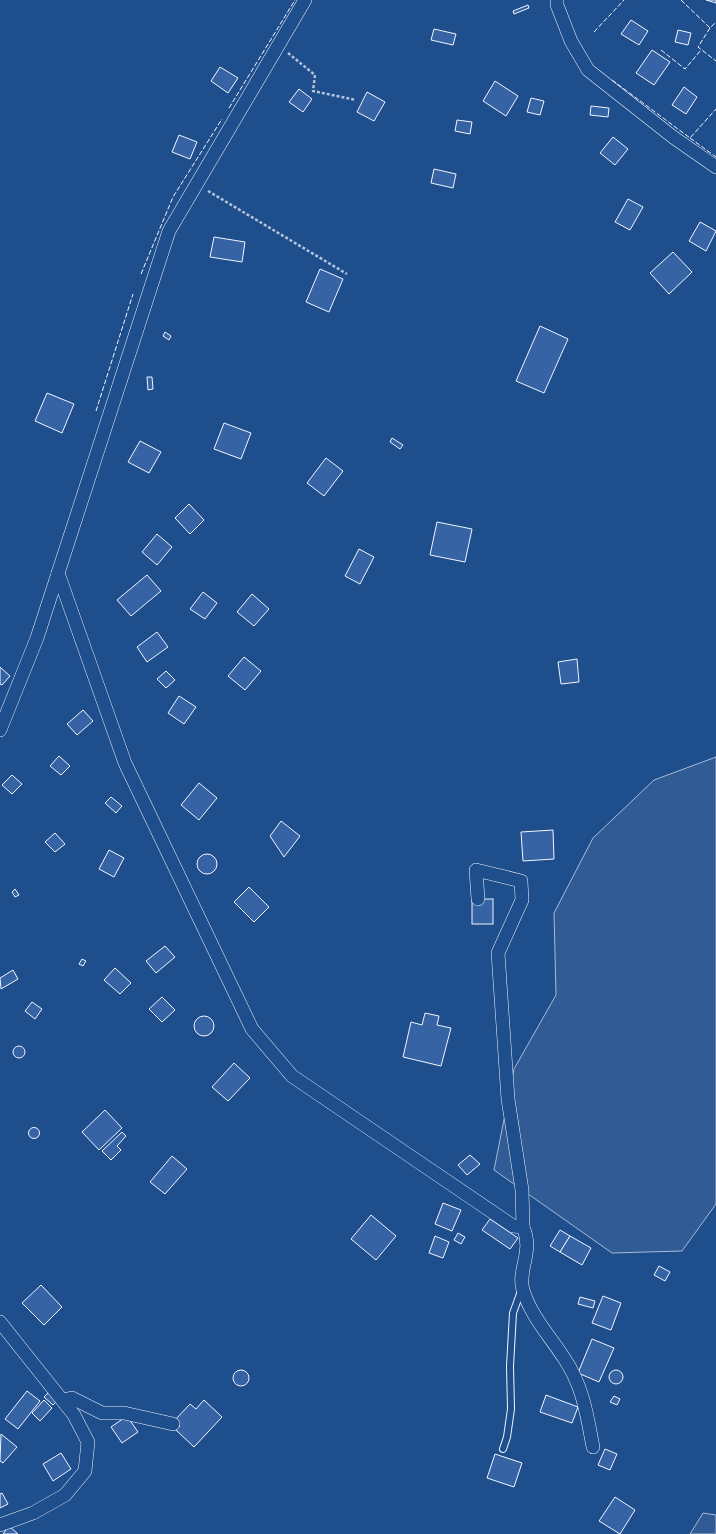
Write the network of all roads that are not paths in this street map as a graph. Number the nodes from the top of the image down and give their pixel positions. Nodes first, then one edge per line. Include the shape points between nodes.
1 (305, 0) edge
2 (557, 0) edge
3 (716, 167) edge
4 (58, 573) junction
5 (0, 730) edge
6 (478, 899) dead end
7 (523, 1227) junction
8 (522, 1288) junction
9 (0, 1322) edge
10 (63, 1400) junction
11 (173, 1424) dead end
12 (593, 1447) dead end
13 (503, 1449) dead end
14 (0, 1525) edge

1 - 4 street via 169,231
2 - 3 street via 571,41 588,70 673,138
4 - 5 street via 38,638
4 - 7 street via 125,763 252,1029 292,1076 513,1226
6 - 7 street via 476,870 521,881 522,900 498,953 508,1099 522,1190
7 - 8 street via 528,1237
8 - 12 street via 532,1312 571,1369 585,1401
8 - 13 lane via 514,1313 510,1366 511,1409
9 - 10 street
10 - 11 street via 72,1398 102,1413 124,1413
10 - 14 street via 88,1442 85,1471 65,1495 33,1513

